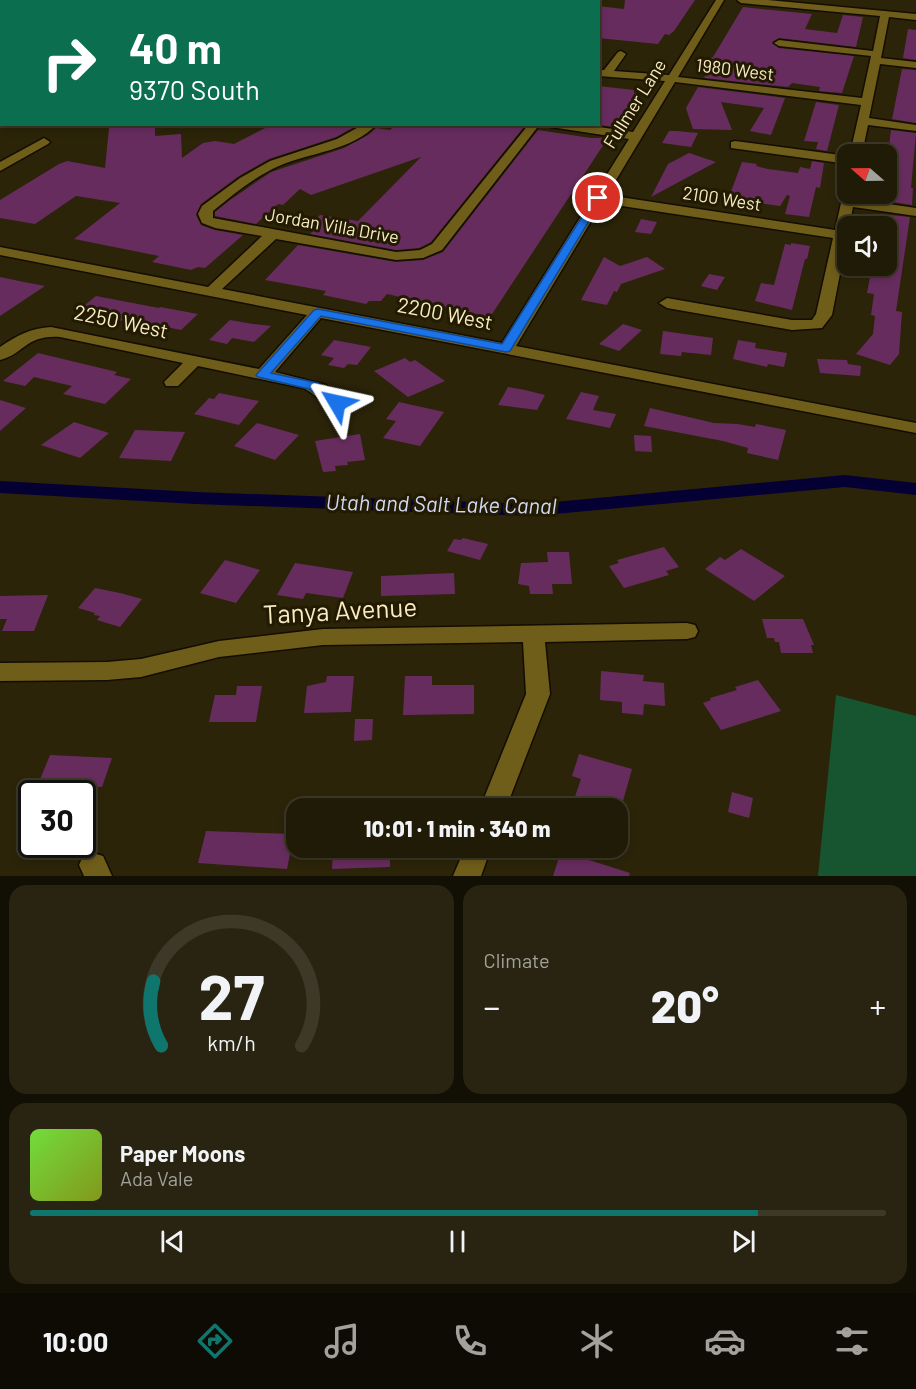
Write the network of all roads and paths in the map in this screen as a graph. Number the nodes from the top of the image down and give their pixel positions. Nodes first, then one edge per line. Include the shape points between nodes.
1 (720, 0) edge
2 (741, 0) edge
3 (885, 14) junction
4 (916, 17) edge
5 (779, 44) dead end
6 (621, 54) dead end
7 (876, 57) junction
8 (916, 65) edge
9 (603, 73) edge
10 (671, 79) junction
11 (867, 102) junction
12 (863, 121) junction
13 (370, 126) edge
14 (534, 126) edge
15 (565, 126) edge
16 (916, 128) edge
17 (636, 136) junction
18 (44, 142) dead end
19 (858, 144) edge
20 (735, 145) dead end
21 (837, 159) edge
22 (0, 167) edge
23 (598, 198) junction
24 (877, 204) edge
25 (916, 212) edge
26 (273, 234) junction
27 (837, 235) edge
28 (837, 250) edge
29 (0, 251) edge
30 (211, 292) junction
31 (667, 303) dead end
32 (318, 312) junction
33 (506, 349) junction
34 (0, 355) edge
35 (195, 360) junction
36 (262, 375) junction
37 (172, 382) dead end
38 (337, 403) dead end
39 (916, 428) edge
40 (687, 631) dead end
41 (533, 633) junction
42 (0, 672) edge
43 (498, 798) edge
44 (474, 858) edge
45 (467, 876) edge

1 - 10 street, Fullmer Lane
2 - 3 street
3 - 4 street
3 - 7 street
5 - 7 street
6 - 9 street
7 - 8 street
7 - 11 street
9 - 10 street, 1980 West
10 - 11 street, 1980 West
10 - 17 street, Fullmer Lane
11 - 12 street
12 - 16 street
12 - 19 street
13 - 26 street, Jordan Villa Drive via 342,143 284,159 254,173 205,214 215,224
14 - 26 street, Jordan Villa Drive via 431,251 396,256
15 - 17 street
17 - 23 street, Fullmer Lane
18 - 22 street
20 - 21 street
23 - 27 street, 2100 West
23 - 33 street, Fullmer Lane
24 - 25 street
26 - 30 street
28 - 31 street via 824,315 816,325
29 - 30 street, 2200 West
30 - 32 street, 2200 West
32 - 33 street, 2200 West
32 - 36 street
33 - 39 street, 2200 West
34 - 35 street, 2250 West via 24,337 38,332 60,332
35 - 36 street, 2250 West
35 - 37 street
36 - 38 street, 2250 West via 314,386
40 - 41 street, Tanya Avenue
41 - 42 street, Tanya Avenue via 323,636 219,649 141,668
41 - 43 street via 538,694
44 - 45 street

